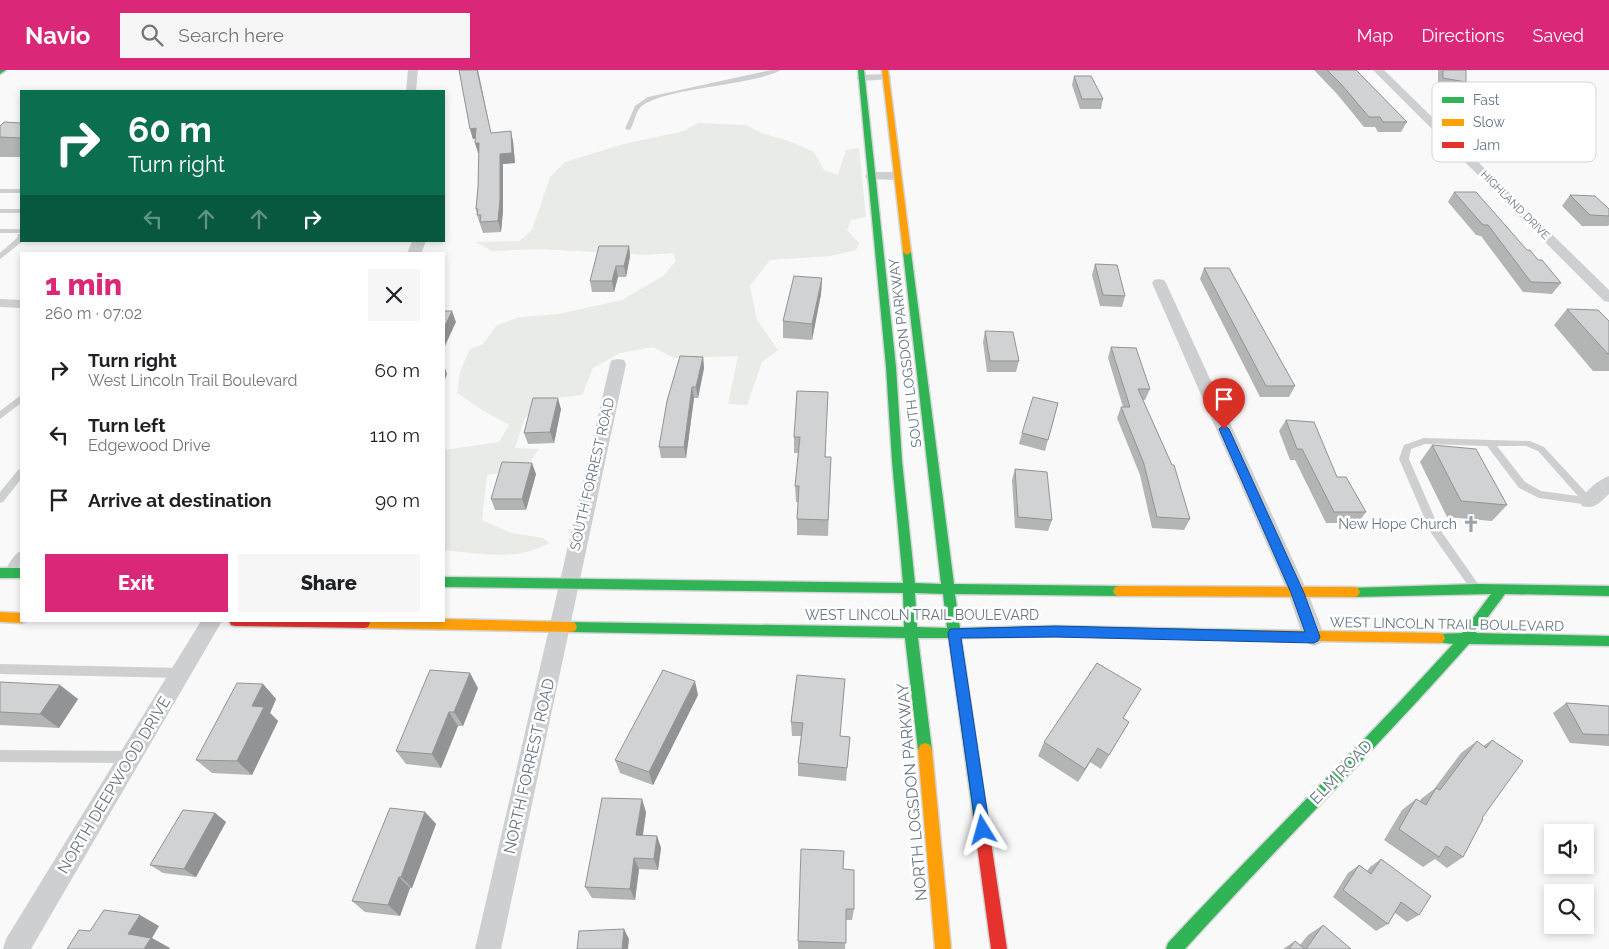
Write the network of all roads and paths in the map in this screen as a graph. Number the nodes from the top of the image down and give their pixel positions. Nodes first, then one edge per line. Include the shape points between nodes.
1 (413, 70) edge
2 (778, 70) edge
3 (1378, 70) edge
4 (861, 74) edge
5 (886, 74) edge
6 (411, 90) edge
7 (1432, 123) edge
8 (628, 130) dead end
9 (1471, 162) edge
10 (872, 176) junction
11 (897, 176) junction
12 (0, 191) edge
13 (20, 191) edge
14 (0, 211) edge
15 (20, 211) edge
16 (0, 231) edge
17 (20, 231) edge
18 (20, 237) edge
19 (0, 257) edge
20 (1159, 283) dead end
21 (1609, 298) edge
22 (0, 303) edge
23 (20, 304) edge
24 (618, 364) dead end
25 (20, 399) edge
26 (0, 416) edge
27 (1488, 442) junction
28 (20, 473) edge
29 (1609, 483) edge
30 (0, 499) edge
31 (1589, 502) junction
32 (20, 555) edge
33 (4, 573) edge
34 (20, 574) edge
35 (445, 582) edge
36 (568, 584) junction
37 (908, 587) junction
38 (948, 588) junction
39 (1477, 589) junction
40 (1502, 589) junction
41 (1609, 591) edge
42 (1298, 593) junction
43 (0, 617) edge
44 (20, 618) edge
45 (211, 622) edge
46 (300, 622) edge
47 (560, 626) junction
48 (911, 632) junction
49 (954, 633) junction
50 (1314, 637) junction
51 (1465, 639) junction
52 (1609, 641) edge
53 (0, 669) edge
54 (181, 673) junction
55 (0, 756) edge
56 (131, 757) junction
57 (16, 949) edge
58 (488, 949) edge
59 (943, 949) edge
60 (999, 949) edge
61 (1174, 949) edge

1 - 6 street
2 - 8 lane via 650,98 636,107
3 - 7 street, HIGHLAND DRIVE
4 - 5 street
4 - 10 main road, SOUTH LOGSDON PARKWAY
5 - 11 main road, SOUTH LOGSDON PARKWAY
9 - 21 street, HIGHLAND DRIVE
10 - 11 street
10 - 37 main road, SOUTH LOGSDON PARKWAY
11 - 38 main road, SOUTH LOGSDON PARKWAY
12 - 13 lane
14 - 15 lane
16 - 17 lane
18 - 19 lane
20 - 42 street
22 - 23 street
24 - 36 street, SOUTH FORREST ROAD
25 - 26 lane
27 - 31 lane via 1522,485 1539,494
27 - 31 lane via 1526,443 1541,449
27 - 39 lane via 1424,441 1407,447 1404,458 1435,530
28 - 30 lane
29 - 31 street
32 - 33 lane
33 - 34 main road
35 - 36 main road, WEST LINCOLN TRAIL BOULEVARD
36 - 37 main road, WEST LINCOLN TRAIL BOULEVARD
36 - 47 street, NORTH FORREST ROAD
37 - 38 main road, WEST LINCOLN TRAIL BOULEVARD
37 - 48 main road, SOUTH LOGSDON PARKWAY
38 - 42 main road, WEST LINCOLN TRAIL BOULEVARD
38 - 49 main road, SOUTH LOGSDON PARKWAY
39 - 40 main road, WEST LINCOLN TRAIL BOULEVARD
39 - 42 main road, WEST LINCOLN TRAIL BOULEVARD
40 - 41 main road, WEST LINCOLN TRAIL BOULEVARD
40 - 51 main road, ELM ROAD
42 - 50 street
43 - 44 main road
45 - 54 street, NORTH DEEPWOOD DRIVE
46 - 47 main road, WEST LINCOLN TRAIL BOULEVARD
47 - 48 main road, WEST LINCOLN TRAIL BOULEVARD
47 - 58 street, NORTH FORREST ROAD
48 - 49 main road, WEST LINCOLN TRAIL BOULEVARD
48 - 59 main road, NORTH LOGSDON PARKWAY
49 - 50 main road, WEST LINCOLN TRAIL BOULEVARD via 1055,631
49 - 60 main road
50 - 51 main road, WEST LINCOLN TRAIL BOULEVARD
51 - 52 main road, WEST LINCOLN TRAIL BOULEVARD
51 - 61 main road, ELM ROAD
53 - 54 lane
54 - 56 street, NORTH DEEPWOOD DRIVE
55 - 56 lane
56 - 57 street, NORTH DEEPWOOD DRIVE

